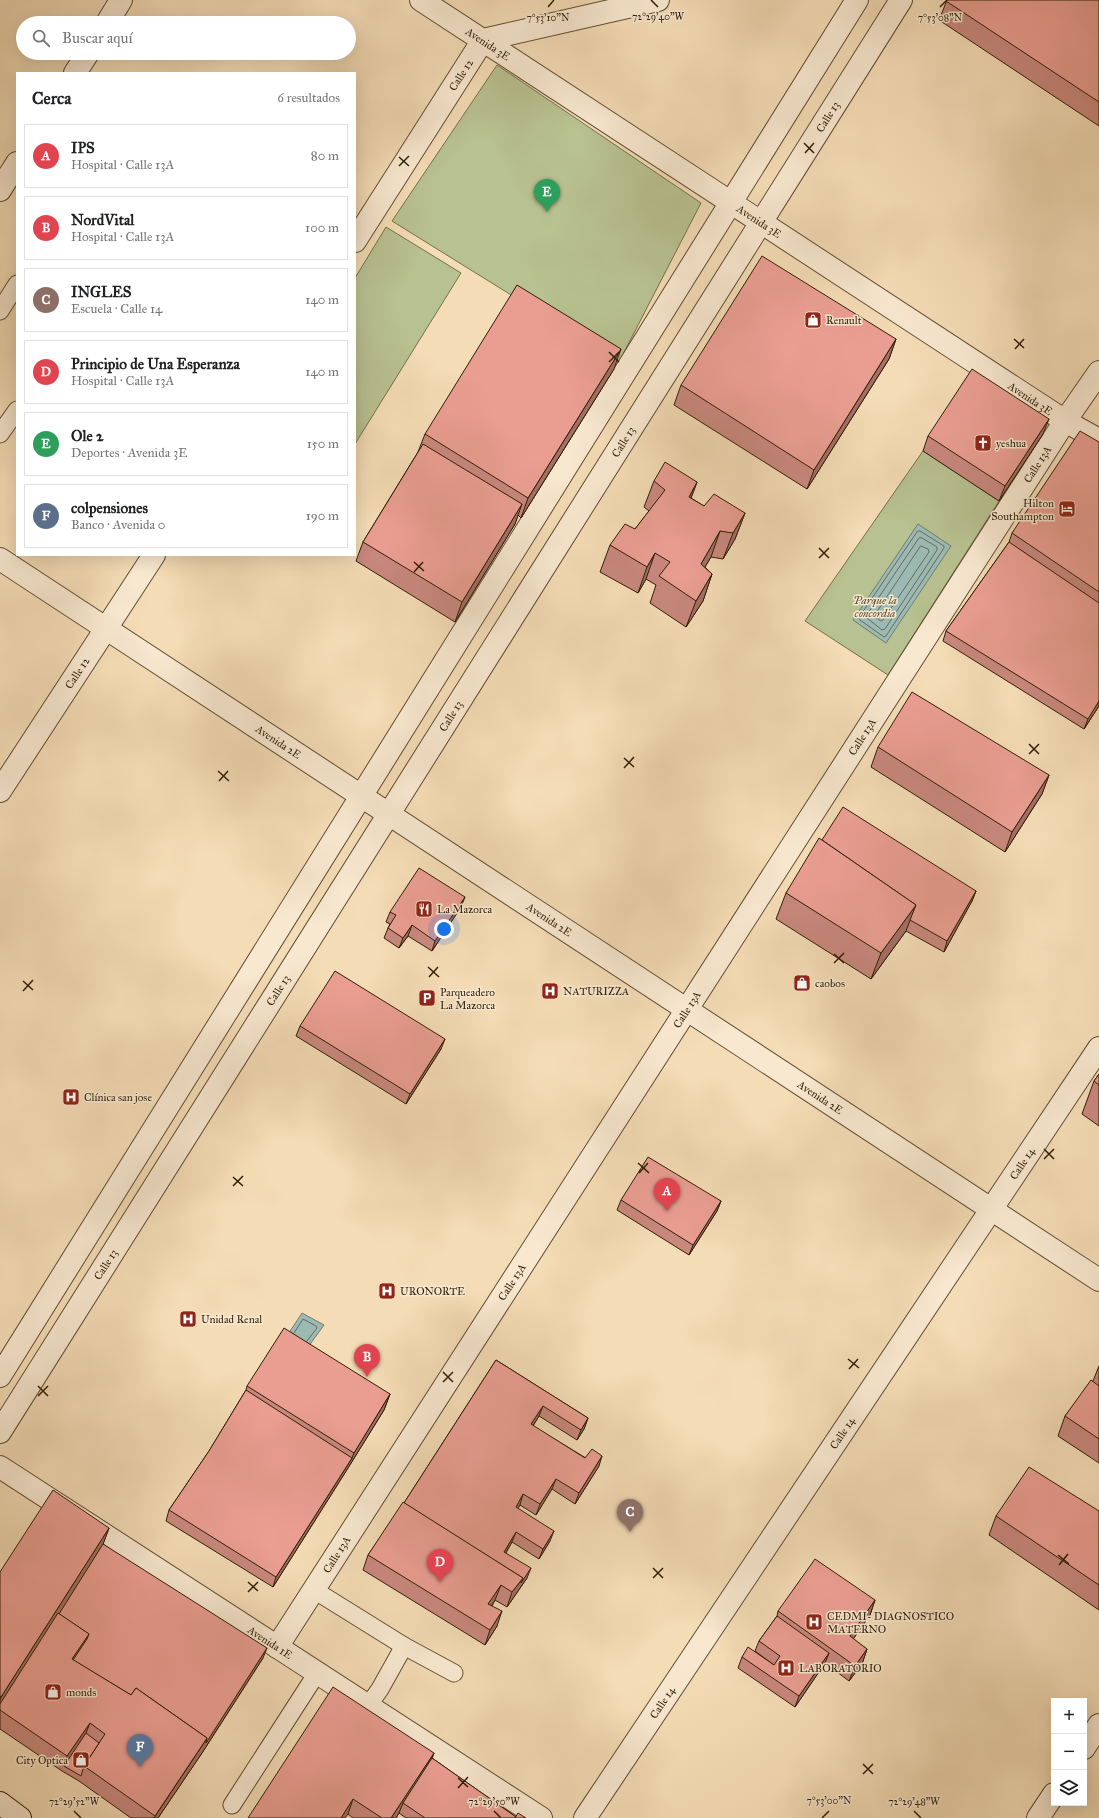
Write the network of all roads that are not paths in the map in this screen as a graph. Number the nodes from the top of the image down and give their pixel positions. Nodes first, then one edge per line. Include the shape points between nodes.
1 (121, 0) edge
2 (421, 0) edge
3 (658, 0) edge
4 (857, 0) edge
5 (901, 0) edge
6 (111, 16) edge
7 (483, 40) junction
8 (83, 60) edge
9 (76, 72) edge
10 (16, 165) edge
11 (0, 190) edge
12 (731, 202) junction
13 (762, 221) junction
14 (356, 239) edge
15 (16, 286) edge
16 (0, 311) edge
17 (1099, 372) edge
18 (16, 411) edge
19 (1065, 421) junction
20 (0, 434) edge
21 (1099, 440) edge
22 (153, 556) edge
23 (0, 559) edge
24 (107, 629) junction
25 (0, 791) edge
26 (361, 796) junction
27 (389, 814) junction
28 (687, 1010) junction
29 (1099, 1048) edge
30 (992, 1210) junction
31 (1099, 1280) edge
32 (0, 1376) edge
33 (0, 1432) edge
34 (0, 1467) edge
35 (314, 1590) junction
36 (404, 1646) junction
37 (277, 1647) junction
38 (317, 1673) junction
39 (454, 1673) dead end
40 (368, 1706) junction
41 (1099, 1725) edge
42 (1087, 1743) edge
43 (1051, 1798) edge
44 (0, 1803) edge
45 (232, 1805) dead end
46 (20, 1818) edge
47 (541, 1818) edge
48 (585, 1818) edge
49 (1038, 1818) edge

1 - 6 street
2 - 7 street, Avenida 3E
3 - 7 street
4 - 12 street
5 - 13 street, Calle 13
7 - 12 street, Avenida 3E
7 - 14 street, Calle 12
8 - 9 street
10 - 11 street
12 - 13 street, Avenida 3E
12 - 26 street via 521,522
13 - 19 street, Avenida 3E
13 - 27 street, Calle 13
15 - 16 lane
17 - 19 street, Calle 13A
18 - 20 lane
19 - 21 street, Avenida 3E
19 - 28 street, Calle 13A
22 - 24 street, Calle 12
23 - 24 street, Avenida 2E
24 - 25 street, Calle 12
24 - 26 street, Avenida 2E
26 - 27 street, Avenida 2E
26 - 32 street
27 - 28 street, Avenida 2E
27 - 33 street, Calle 13
28 - 30 street, Avenida 2E
28 - 35 street, Calle 13A
29 - 30 street, Calle 14
30 - 31 street, Avenida 2E
30 - 48 street, Calle 14
34 - 37 street, Avenida 1E
35 - 36 lane
35 - 37 street, Calle 13A
36 - 39 lane
36 - 40 lane
37 - 38 street, Avenida 1E
38 - 40 street, Avenida 1E
38 - 45 lane
40 - 47 street, Avenida 1E
41 - 42 street
43 - 49 street
44 - 46 street

